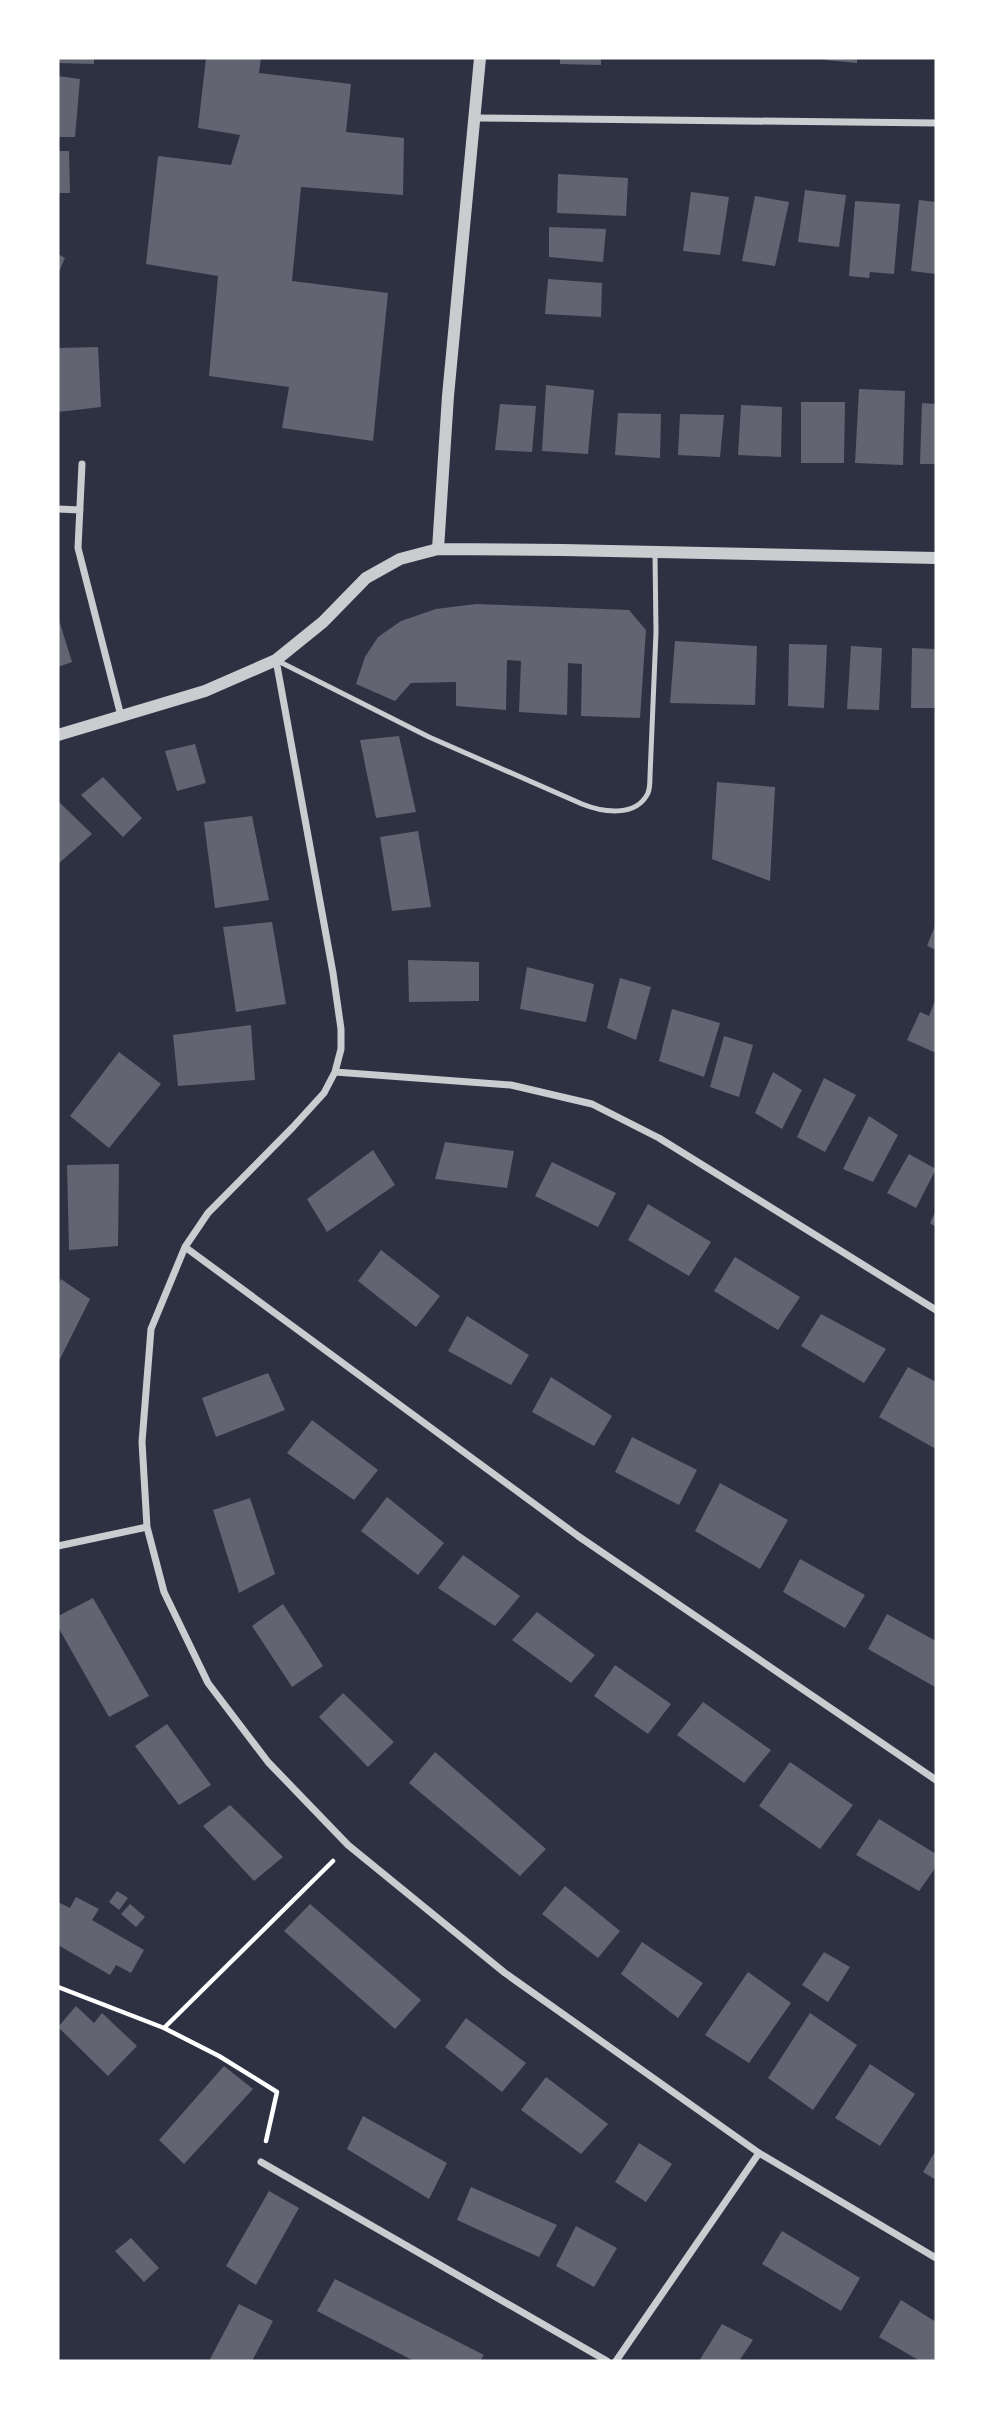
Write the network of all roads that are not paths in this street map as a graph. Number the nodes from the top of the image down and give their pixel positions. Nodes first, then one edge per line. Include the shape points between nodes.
1 (480, 58) edge
2 (476, 118) junction
3 (936, 123) edge
4 (82, 464) dead end
5 (58, 509) edge
6 (80, 510) junction
7 (438, 550) junction
8 (655, 553) junction
9 (936, 558) edge
10 (276, 660) junction
11 (121, 716) junction
12 (58, 735) edge
13 (335, 1072) junction
14 (185, 1247) junction
15 (936, 1310) edge
16 (147, 1527) junction
17 (58, 1546) edge
18 (936, 1780) edge
19 (759, 2153) junction
20 (261, 2162) road end
21 (936, 2258) edge
22 (607, 2361) edge
23 (616, 2361) edge

1 - 2 street
2 - 3 street
2 - 7 street via 448,396
4 - 6 street
5 - 6 street
6 - 11 street via 78,548
7 - 8 street
7 - 10 street via 400,559 366,578 323,622
8 - 9 street
8 - 10 lane via 649,792 639,804 625,808 600,811 582,804 429,737
10 - 11 street via 205,691
10 - 13 street via 341,1029
11 - 12 street
13 - 14 street via 324,1093 208,1213
13 - 15 street via 511,1085 592,1104 659,1138
14 - 16 street via 151,1329 142,1442
14 - 18 street via 578,1536
16 - 17 street
16 - 19 street via 164,1592 208,1683 268,1762 348,1845 505,1973
19 - 21 street
19 - 23 street
20 - 22 street

